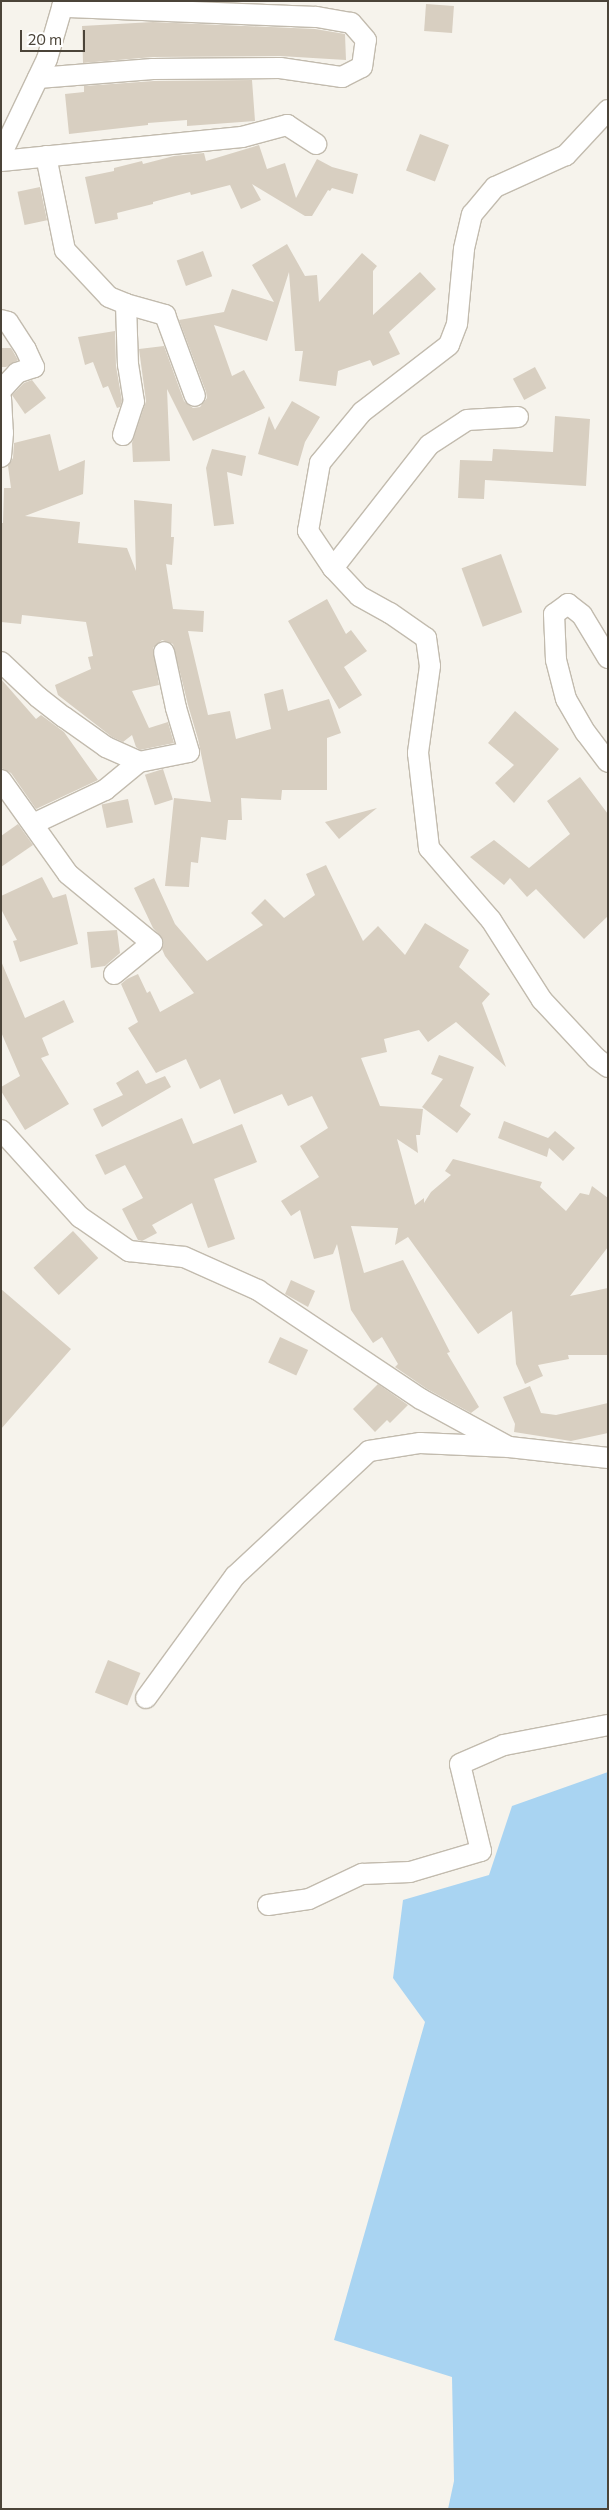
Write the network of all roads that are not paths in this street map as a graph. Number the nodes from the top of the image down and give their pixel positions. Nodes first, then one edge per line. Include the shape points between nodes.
1 (63, 4) edge
2 (38, 78) junction
3 (608, 110) edge
4 (316, 144) dead end
5 (1, 155) edge
6 (46, 156) junction
7 (1, 161) edge
8 (126, 304) junction
9 (1, 320) edge
10 (1, 390) edge
11 (194, 396) dead end
12 (1, 398) edge
13 (518, 417) dead end
14 (123, 435) dead end
15 (1, 457) edge
16 (333, 568) junction
17 (164, 652) dead end
18 (608, 658) edge
19 (1, 662) edge
20 (139, 762) junction
21 (608, 762) edge
22 (1, 780) edge
23 (33, 824) junction
24 (114, 974) dead end
25 (608, 1068) edge
26 (1, 1130) edge
27 (509, 1447) junction
28 (608, 1458) edge
29 (146, 1698) dead end
30 (608, 1725) edge
31 (268, 1905) dead end

1 - 2 street
1 - 2 street via 316,17 351,23 366,40 362,67 342,78 280,68 153,70
2 - 5 street
3 - 16 street via 566,155 495,187 472,214 464,249 457,324 449,345 362,412 320,463 308,531
4 - 6 street via 287,125 242,137
6 - 7 street
6 - 8 street via 65,250 109,297
8 - 11 street via 165,315
8 - 14 street via 128,365 134,402
9 - 10 street via 8,322 34,367 17,373
12 - 15 street via 4,433
13 - 16 street via 466,420 429,445
16 - 25 street via 359,596 390,612 426,638 430,666 418,753 429,848 491,920 542,1000
17 - 20 street via 189,752
18 - 21 street via 582,615 568,604 554,614 556,660 566,699
19 - 20 street via 70,722 106,747
20 - 23 street via 106,790
22 - 23 street
23 - 24 street via 68,874 152,943
26 - 27 street via 80,1217 129,1250 184,1257 258,1290 421,1399
27 - 28 street
27 - 29 street via 420,1443 369,1451 235,1576
30 - 31 street via 504,1745 460,1764 481,1851 410,1872 362,1874 309,1899

